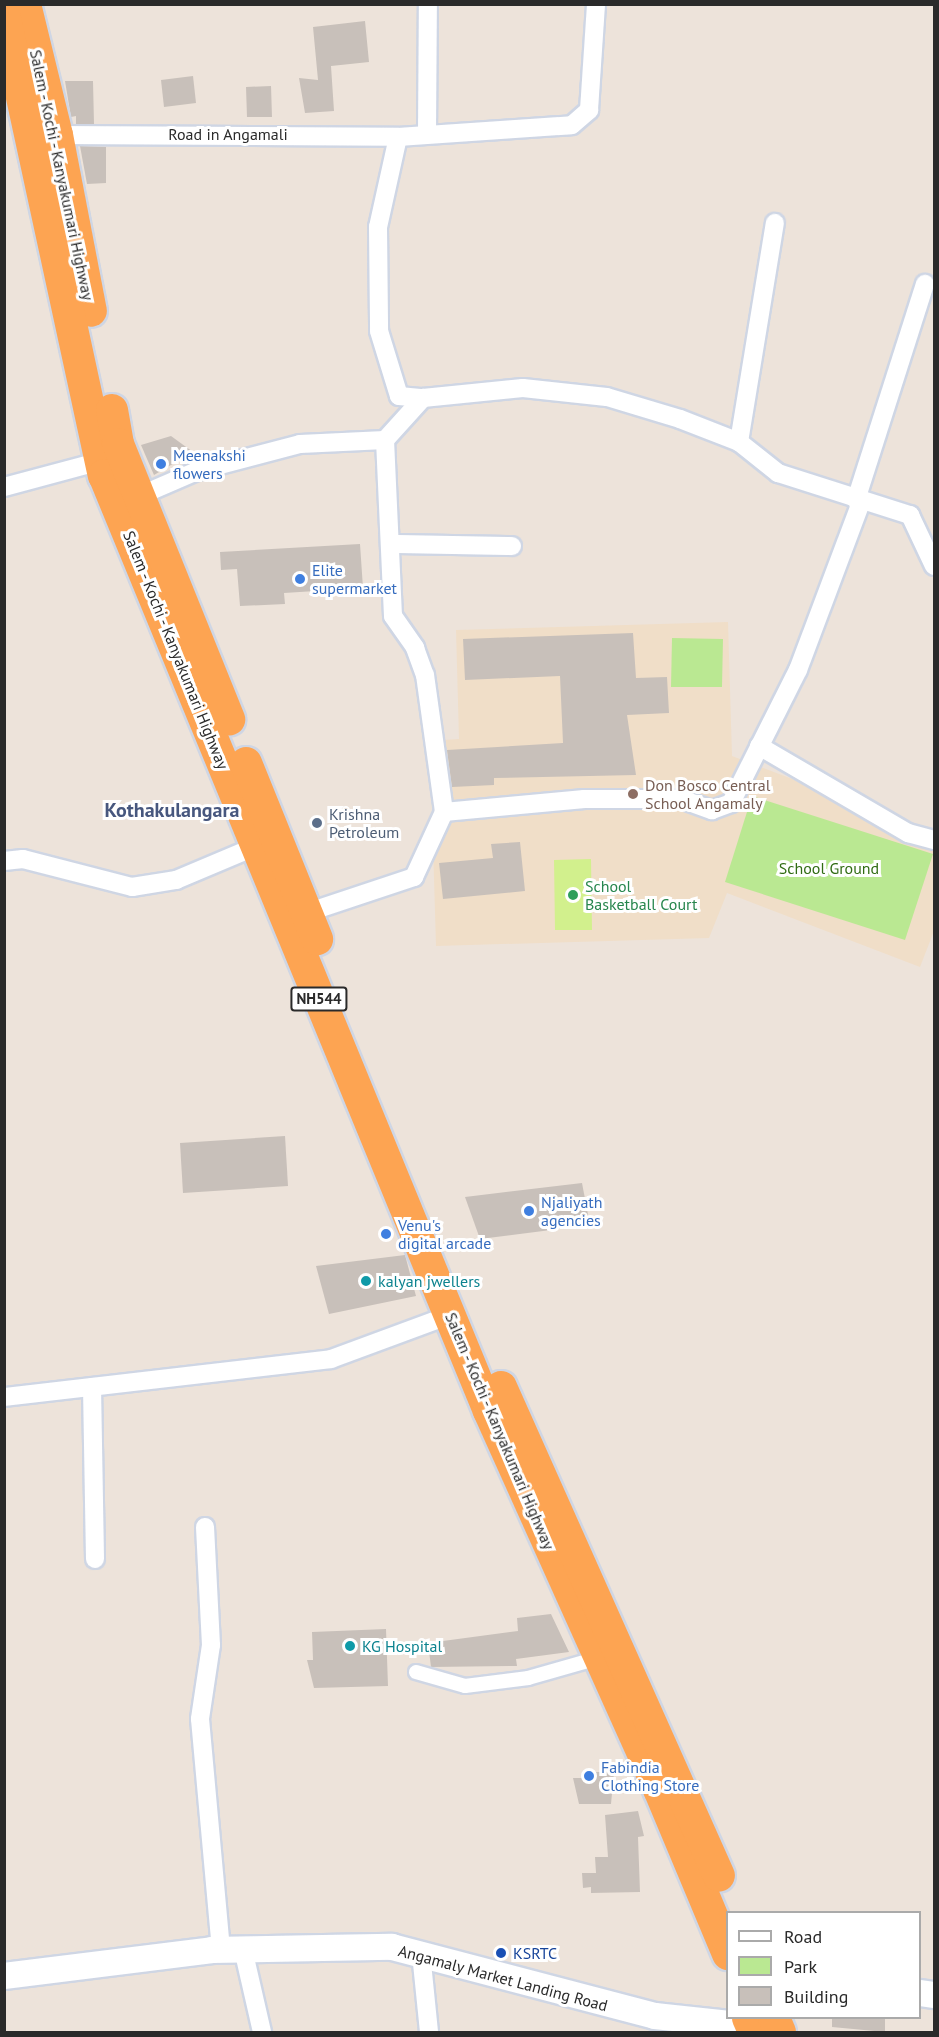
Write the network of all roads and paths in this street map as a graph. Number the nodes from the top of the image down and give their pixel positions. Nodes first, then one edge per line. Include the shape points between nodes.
1 (25, 4) edge
2 (428, 4) edge
3 (596, 4) edge
4 (4, 14) edge
5 (12, 80) edge
6 (427, 132) junction
7 (57, 135) junction
8 (398, 137) junction
9 (775, 223) dead end
10 (925, 284) dead end
11 (423, 398) junction
12 (385, 440) junction
13 (740, 442) junction
14 (101, 461) junction
15 (4, 487) edge
16 (139, 496) junction
17 (859, 501) junction
18 (393, 544) junction
19 (512, 546) dead end
20 (934, 566) edge
21 (759, 746) junction
22 (444, 812) junction
23 (934, 840) edge
24 (254, 847) junction
25 (4, 861) edge
26 (306, 913) junction
27 (450, 1315) junction
28 (92, 1387) junction
29 (4, 1397) edge
30 (205, 1527) dead end
31 (95, 1559) dead end
32 (598, 1658) junction
33 (416, 1672) dead end
34 (734, 1911) edge
35 (232, 1949) junction
36 (726, 1949) edge
37 (421, 1953) junction
38 (4, 1976) edge
39 (745, 2019) edge
40 (262, 2032) edge
41 (429, 2032) edge

1 - 7 highway, Salem - Kochi - Kanyakumari Highway / NH544
2 - 6 street
3 - 6 street, Road in Angamali via 589,110 578,122
4 - 5 highway, Salem - Kochi - Kanyakumari Highway / NH544
5 - 14 highway, Salem - Kochi - Kanyakumari Highway / NH544
6 - 8 street, Road in Angamali
7 - 8 street, Road in Angamali
7 - 16 highway, Salem - Kochi - Kanyakumari Highway / NH544 via 118,444
8 - 11 street via 378,227 380,331 399,396
9 - 13 street
10 - 17 street
11 - 12 street
11 - 13 street via 523,388 607,397
12 - 16 street via 300,444 197,471
12 - 18 street via 389,537
13 - 17 street via 778,473
14 - 15 street
14 - 24 highway, Salem - Kochi - Kanyakumari Highway / NH544
16 - 26 highway, Salem - Kochi - Kanyakumari Highway / NH544
17 - 20 street via 910,515
17 - 21 street via 798,670
18 - 19 street
18 - 22 street via 393,616 415,648 425,675
21 - 22 street via 739,796 712,810 681,799 584,800
21 - 23 street via 908,833
22 - 26 street via 414,878
24 - 25 street via 176,880 132,887 23,860
24 - 27 highway, Salem - Kochi - Kanyakumari Highway / NH544
26 - 34 highway, Salem - Kochi - Kanyakumari Highway / NH544 via 504,1395 689,1802
27 - 28 street via 331,1359
27 - 32 highway, Salem - Kochi - Kanyakumari Highway / NH544
28 - 29 street
28 - 31 street
30 - 35 street via 212,1645 200,1719
32 - 33 street via 528,1678 465,1686
32 - 36 highway, Salem - Kochi - Kanyakumari Highway / NH544
35 - 37 main road, Angamaly Market Landing Road via 370,1947
35 - 38 main road, Angamaly Market Landing Road
35 - 40 street
37 - 39 main road, Angamaly Market Landing Road via 576,1999 655,2016 730,2024
37 - 41 street

